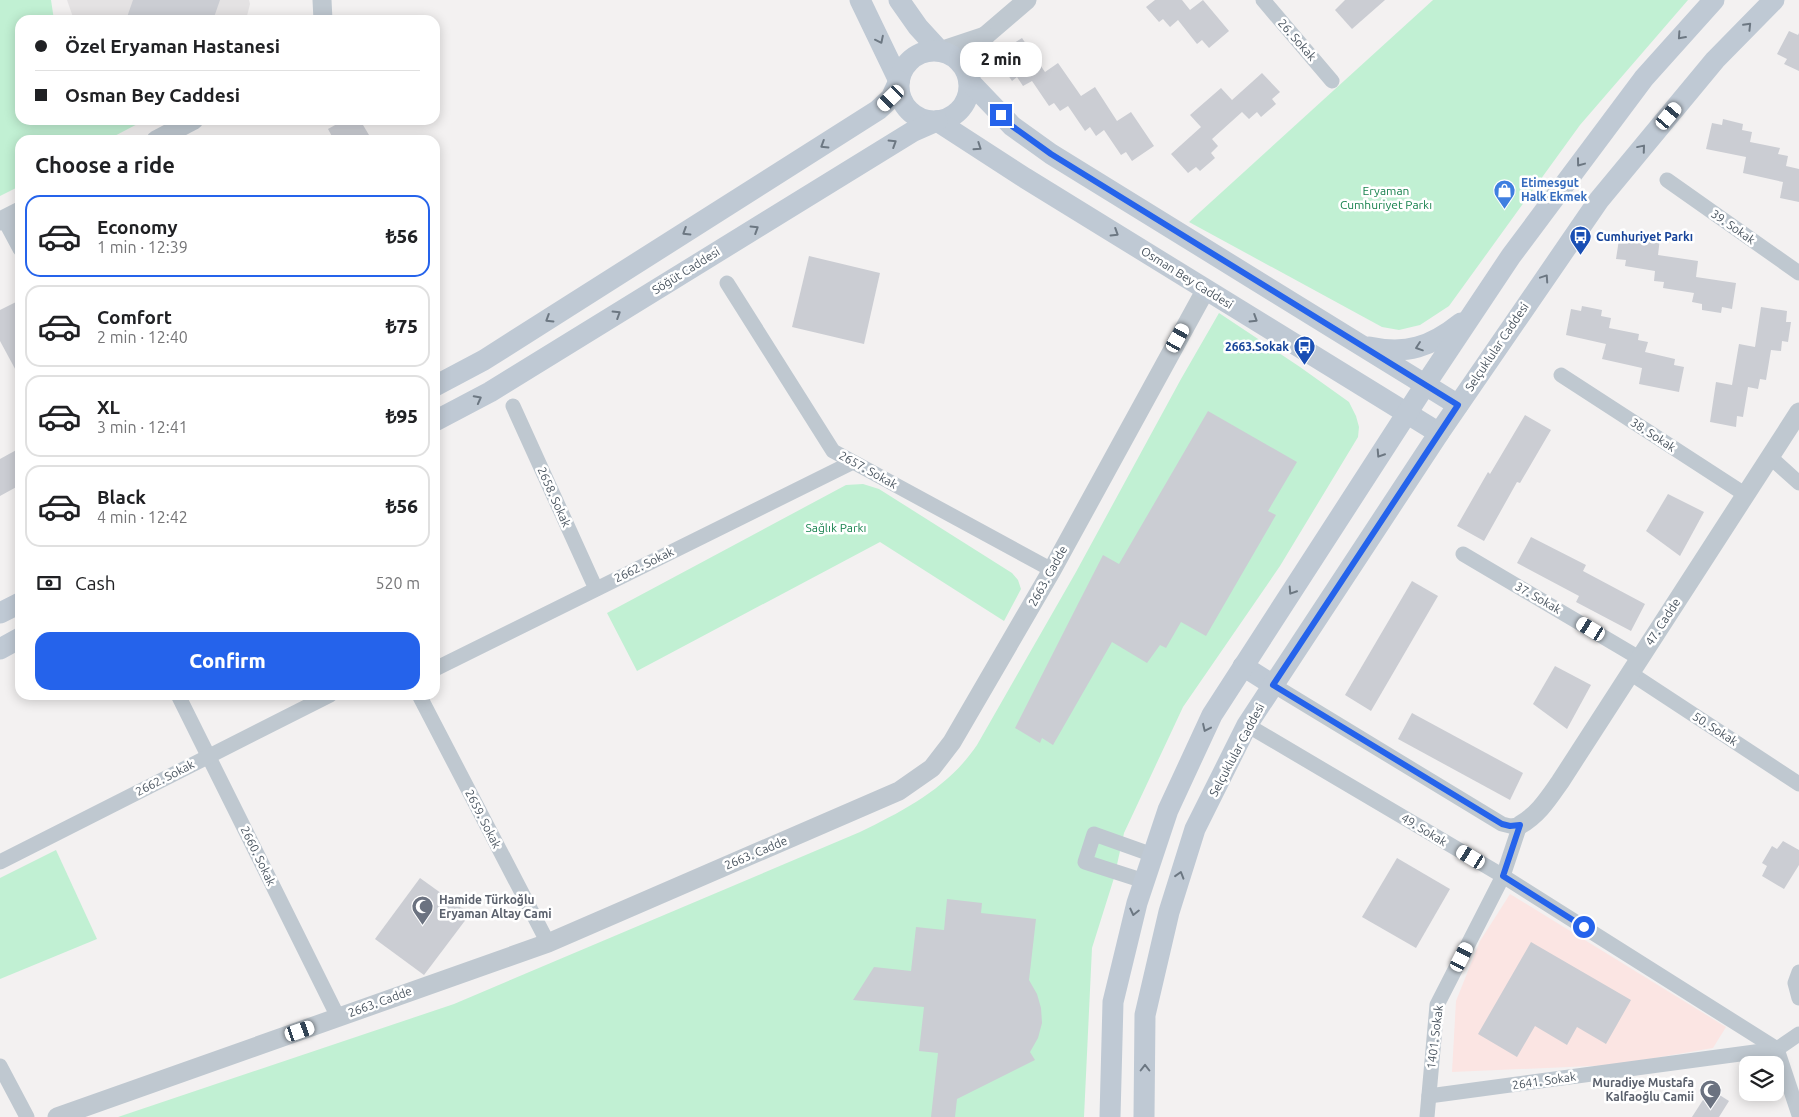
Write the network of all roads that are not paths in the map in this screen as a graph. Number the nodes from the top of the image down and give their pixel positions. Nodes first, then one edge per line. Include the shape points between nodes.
1 (322, 0) edge
2 (860, 0) edge
3 (899, 0) edge
4 (1027, 0) edge
5 (1263, 0) edge
6 (1714, 0) edge
7 (1774, 0) edge
8 (323, 15) edge
9 (985, 36) junction
10 (940, 51) junction
11 (900, 81) junction
12 (969, 81) junction
13 (1332, 81) dead end
14 (937, 120) junction
15 (186, 125) edge
16 (171, 135) edge
17 (1666, 180) dead end
18 (8, 217) edge
19 (15, 236) edge
20 (1799, 273) edge
21 (726, 283) dead end
22 (1206, 289) junction
23 (1474, 311) junction
24 (1361, 346) junction
25 (1561, 376) dead end
26 (440, 383) edge
27 (1425, 385) junction
28 (1458, 405) junction
29 (512, 406) dead end
30 (1799, 412) edge
31 (1407, 413) junction
32 (440, 418) edge
33 (1439, 433) junction
34 (1770, 457) junction
35 (853, 462) junction
36 (1799, 483) edge
37 (1746, 495) junction
38 (1463, 554) dead end
39 (1052, 570) junction
40 (596, 589) junction
41 (15, 606) edge
42 (0, 613) edge
43 (15, 641) edge
44 (0, 649) edge
45 (1635, 665) junction
46 (1243, 666) junction
47 (440, 667) edge
48 (1273, 685) junction
49 (180, 700) edge
50 (320, 700) edge
51 (422, 700) edge
52 (1247, 726) junction
53 (208, 757) junction
54 (1799, 784) edge
55 (1520, 825) junction
56 (1153, 855) junction
57 (0, 862) edge
58 (1503, 876) junction
59 (1144, 881) junction
60 (548, 943) junction
61 (1799, 972) edge
62 (1799, 998) edge
63 (338, 1018) junction
64 (1799, 1034) edge
65 (1777, 1049) junction
66 (0, 1066) edge
67 (1429, 1096) junction
68 (1799, 1115) edge
69 (28, 1117) edge
70 (57, 1117) edge
71 (1110, 1117) edge
72 (1144, 1117) edge
73 (1427, 1117) edge

1 - 8 street
2 -> 11 main road
3 - 10 main road
4 - 9 street
5 - 13 street, 26. Sokak
6 -> 23 main road via 1644,78 1511,256
28 -> 7 main road, Selçuklular Caddesi via 1599,200 1715,60
9 - 10 street
9 - 12 street
10 - 11 main road via 929,51 914,58 903,70
10 - 12 main road via 959,62
11 - 14 main road via 903,101 909,110 926,120
11 -> 26 main road via 891,98 878,110 484,360
12 - 14 main road via 966,100 961,108
12 - 24 main road via 1012,126 1051,154
14 -> 22 main road, Osman Bey Caddesi
32 -> 14 main road, Söğüt Caddesi via 490,392 912,132
15 - 16 street
17 - 20 street, 39. Sokak
18 - 19 street
21 - 35 street, 2657. Sokak via 833,451
22 -> 31 main road, Osman Bey Caddesi
22 - 39 street, 2663. Cadde
23 -> 24 main road via 1450,332 1416,348 1394,351
23 - 27 main road
24 - 27 main road
25 - 37 street, 38. Sokak
27 - 28 main road
27 - 31 main road
28 - 33 main road, Selçuklular Caddesi
29 - 40 street, 2658. Sokak
30 - 34 street, 47. Cadde
31 - 33 main road, Osman Bey Caddesi
31 -> 46 main road
33 - 48 main road, Selçuklular Caddesi
34 - 36 street
34 - 37 street, 47. Cadde
35 - 39 street, 2657. Sokak
35 - 40 street, 2662. Sokak
37 - 45 street, 47. Cadde
38 - 45 street, 37. Sokak
39 - 60 street, 2663. Cadde via 952,742 932,768 899,791
40 - 47 street, 2662. Sokak
41 - 42 main road
43 - 44 main road
45 - 54 street, 50. Sokak
45 - 55 street, 47. Cadde via 1560,782 1539,810
46 - 48 main road
46 -> 56 main road via 1212,715 1168,810
48 - 52 main road, Selçuklular Caddesi
48 - 55 street via 1502,824
49 - 53 street, 2660. Sokak
50 - 53 street, 2662. Sokak
51 - 60 street, 2659. Sokak
52 - 58 street, 49. Sokak
72 -> 52 main road, Selçuklular Caddesi via 1145,1015 1169,912 1195,829
53 - 57 street, 2662. Sokak
53 - 63 street, 2660. Sokak
55 - 58 street, 1401. Sokak
56 - 59 main road
56 - 59 street via 1094,834 1085,862
58 - 65 street, 49. Sokak
58 - 67 street, 1401. Sokak via 1437,1005
59 -> 71 main road via 1113,1002
60 - 63 street, 2663. Cadde
61 - 62 street via 1795,983
63 - 70 street, 2663. Cadde
64 - 65 street
65 - 67 street, 2641. Sokak
65 - 68 street
66 - 69 street
67 - 73 street, 1401. Sokak

